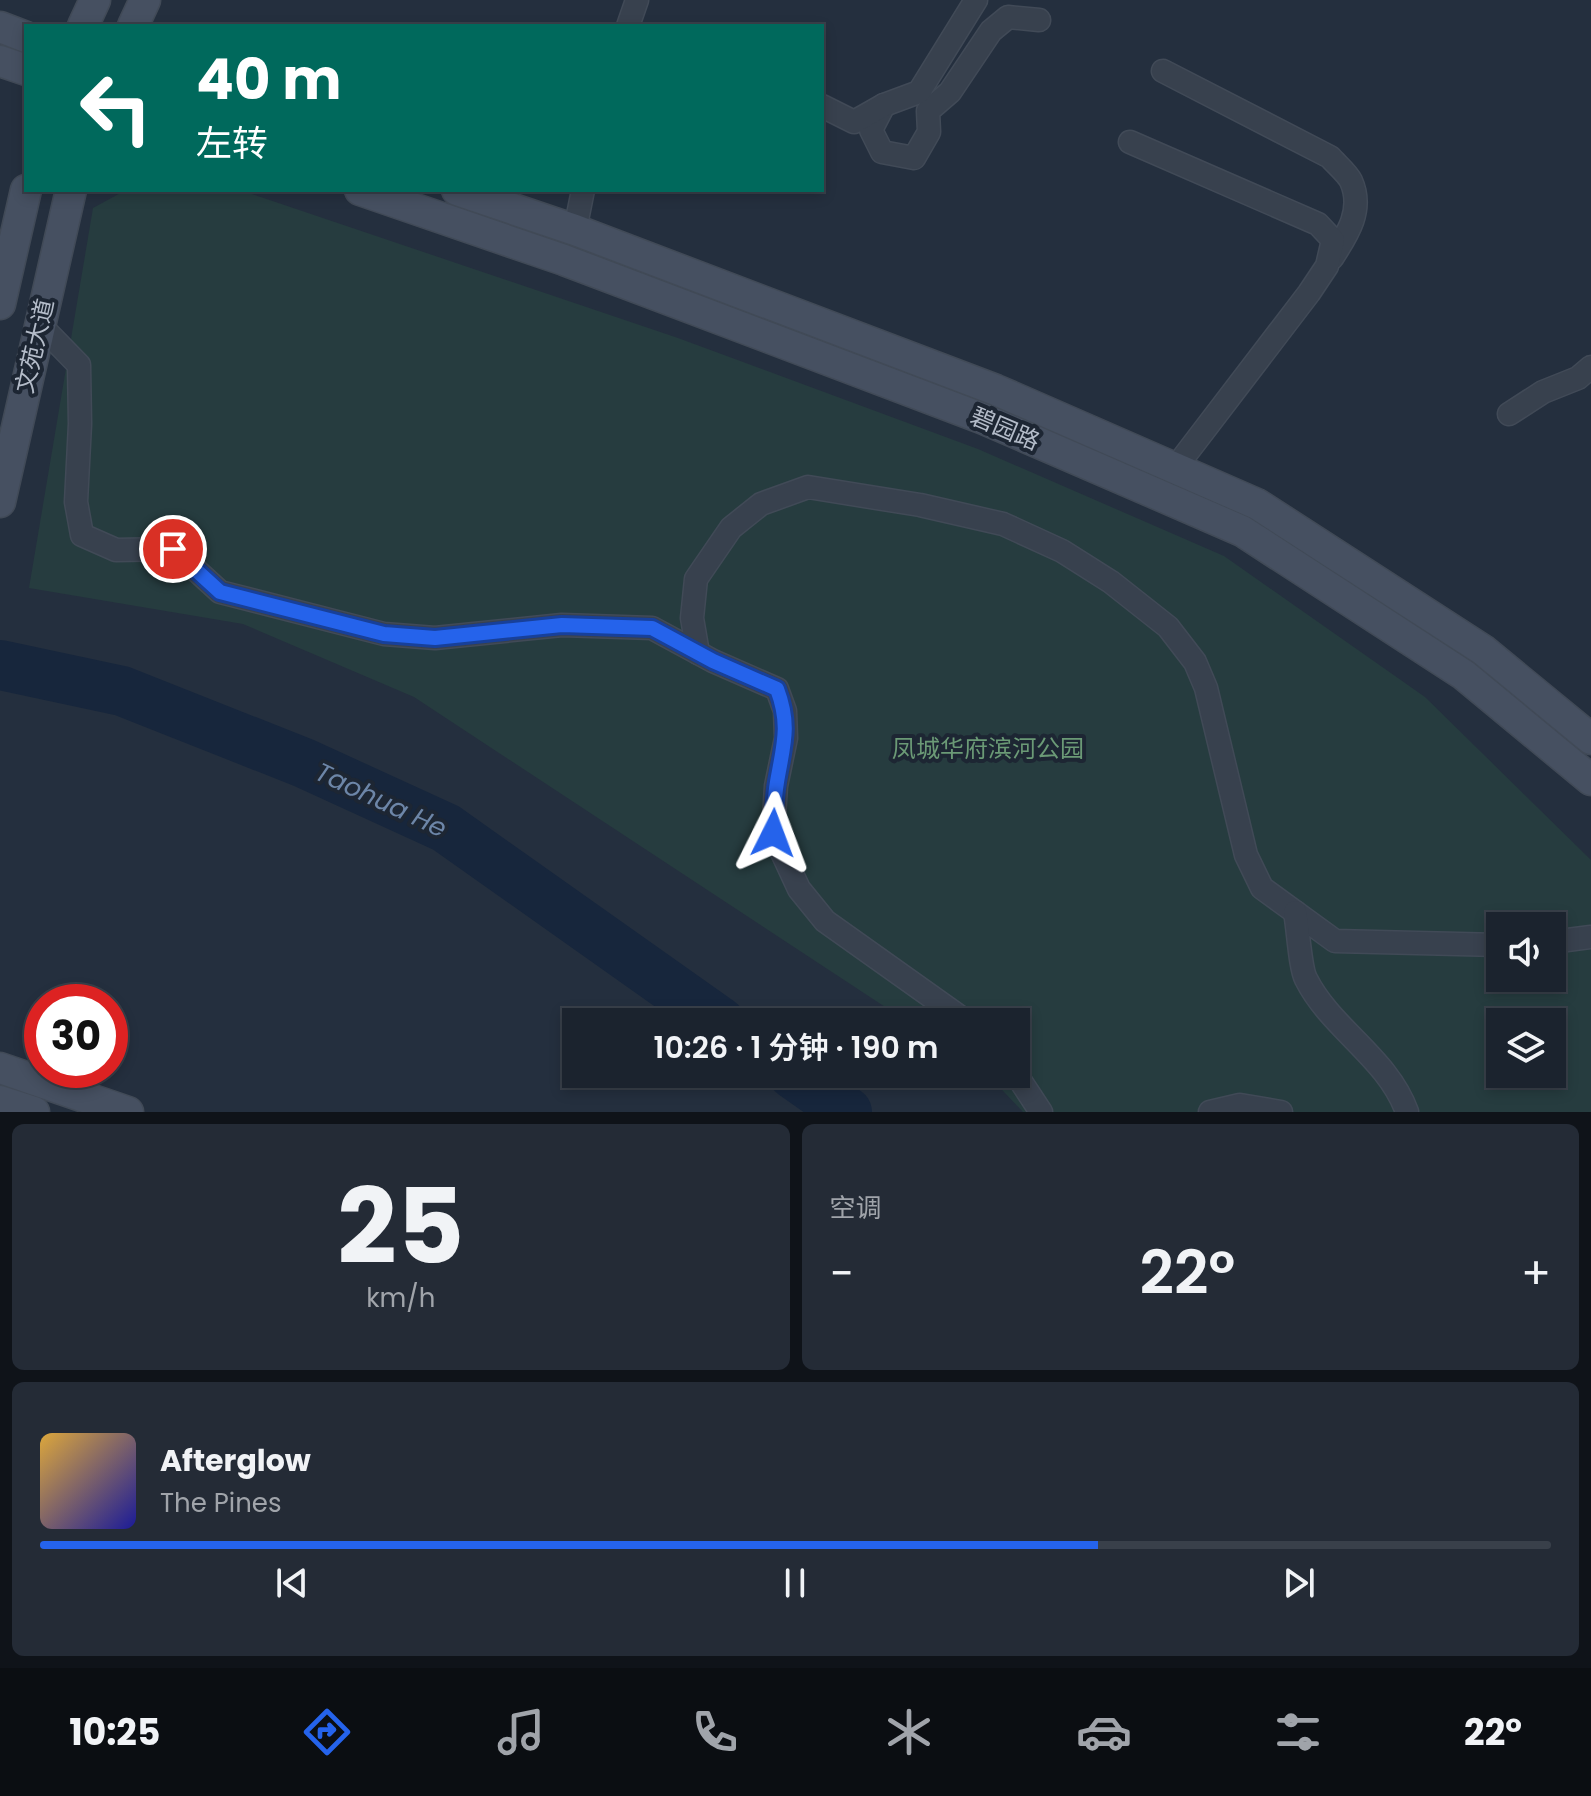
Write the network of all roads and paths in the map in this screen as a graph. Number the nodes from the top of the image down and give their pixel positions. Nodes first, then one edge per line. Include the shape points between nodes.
1 (95, 0) edge
2 (145, 0) edge
3 (637, 0) edge
4 (976, 0) edge
5 (1039, 20) dead end
6 (84, 24) edge
7 (134, 24) edge
8 (629, 24) edge
9 (0, 27) edge
10 (24, 36) edge
11 (0, 61) edge
12 (24, 69) edge
13 (1163, 71) dead end
14 (924, 102) junction
15 (884, 105) junction
16 (824, 107) edge
17 (1130, 142) dead end
18 (26, 192) edge
19 (71, 192) edge
20 (366, 192) edge
21 (463, 192) edge
22 (583, 192) edge
23 (575, 230) junction
24 (1327, 266) junction
25 (0, 304) edge
26 (40, 325) junction
27 (1591, 367) edge
28 (1509, 414) dead end
29 (1176, 467) junction
30 (0, 502) edge
31 (698, 653) junction
32 (1591, 739) edge
33 (1591, 780) edge
34 (1295, 912) junction
35 (1591, 937) edge
36 (1566, 940) edge
37 (1486, 945) edge
38 (947, 1008) edge
39 (0, 1068) edge
40 (1025, 1088) edge
41 (0, 1101) edge
42 (34, 1112) edge
43 (128, 1112) edge
44 (1041, 1112) edge
45 (1210, 1112) edge
46 (1281, 1112) edge
47 (1407, 1112) edge

1 - 6 main road
2 - 7 main road
3 - 8 street
4 - 14 street
5 - 14 street via 1008,17 991,31 950,92
9 - 10 main road
11 - 12 main road
13 - 24 street via 1330,157 1351,181 1356,207 1350,229
14 - 15 street
14 - 15 street via 929,132 914,158 882,152 871,130
15 - 16 street via 854,122
17 - 24 street via 1318,224 1333,240
18 - 25 main road, 文苑大道
19 - 26 main road, 文苑大道
20 - 33 main road, 碧园路 via 564,260 984,419 1242,531 1464,675
21 - 23 main road, 碧园路
22 - 23 street
23 - 29 main road, 碧园路 via 996,390
24 - 29 street
26 - 30 main road, 文苑大道
26 - 31 street via 79,365 76,502 82,535 116,550 173,549 220,592 384,634 435,638 562,625 652,628
27 - 28 street
29 - 32 main road, 碧园路 via 1257,504 1483,650
31 - 34 street via 692,618 696,579 731,528 761,504 808,487 1003,524 1062,551 1111,582 1168,627 1195,662 1246,855 1262,888
31 - 38 street via 777,689 786,738 773,833 799,889 825,921
34 - 37 street via 1335,941
34 - 47 street via 1304,977 1369,1053
35 - 36 street
39 - 43 main road
40 - 44 street
41 - 42 main road
45 - 46 street via 1240,1105

